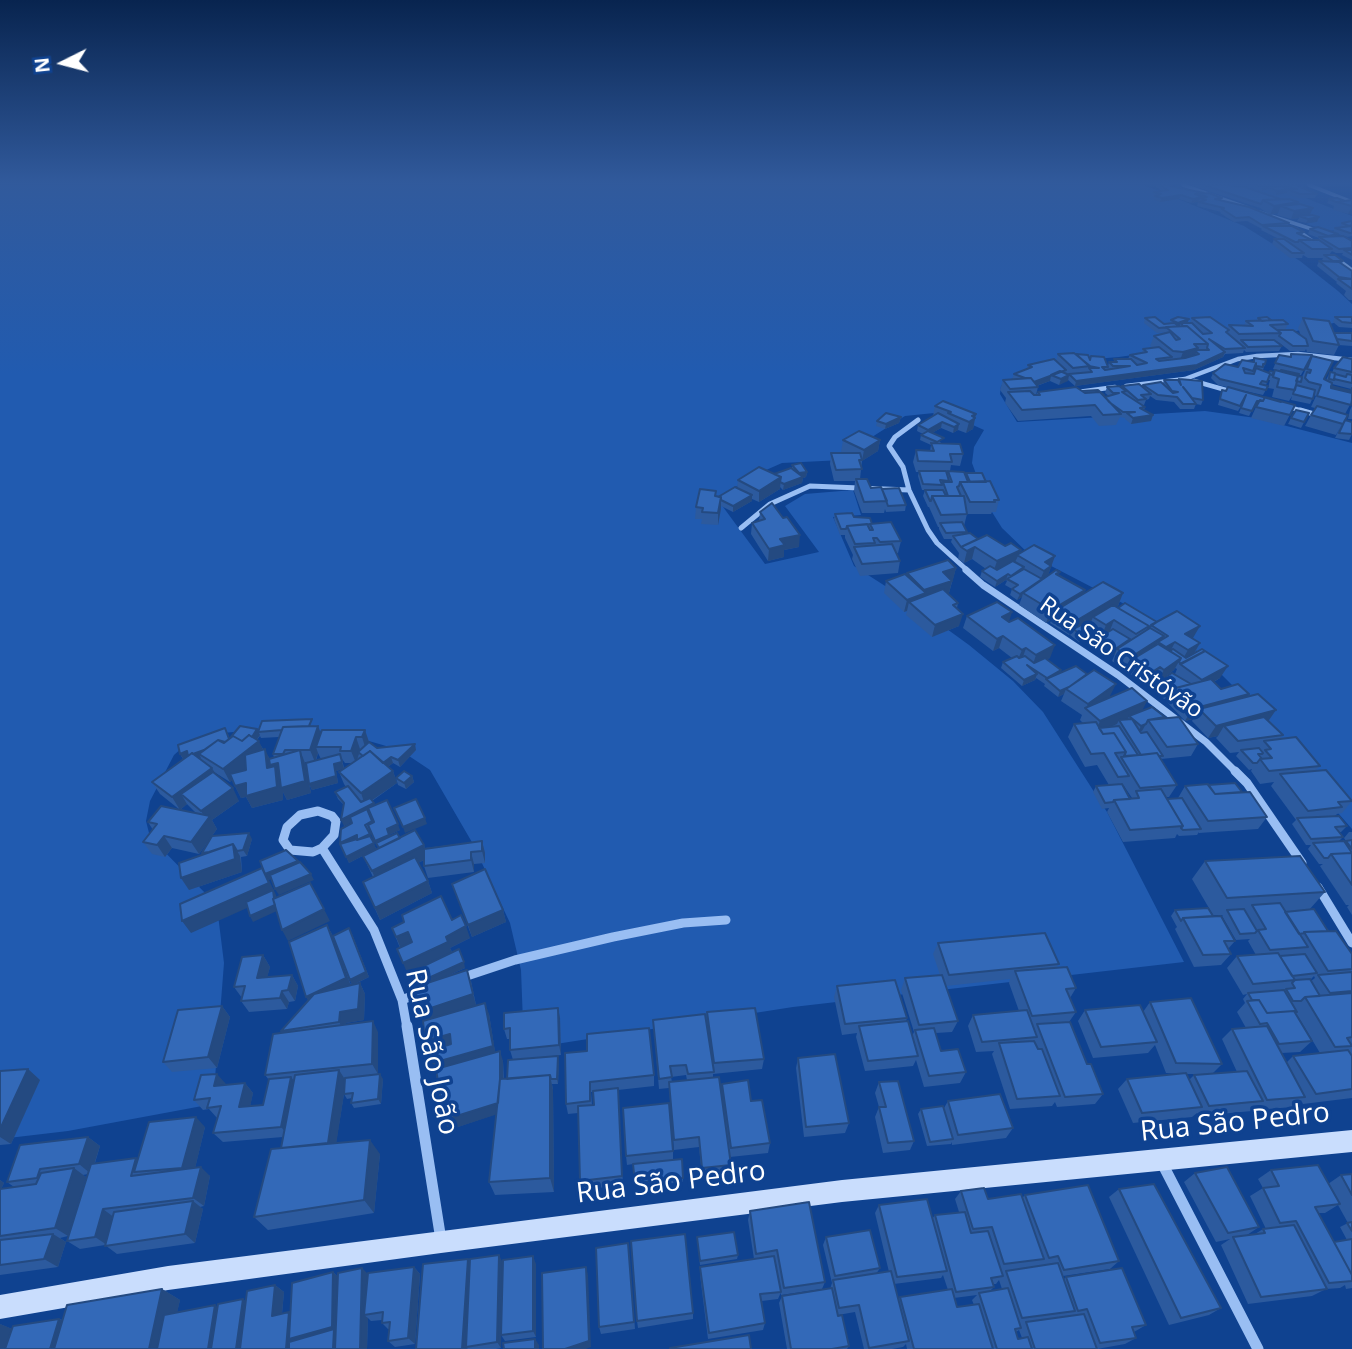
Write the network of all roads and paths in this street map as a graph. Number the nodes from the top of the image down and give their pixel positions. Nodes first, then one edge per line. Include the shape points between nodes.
1 (1328, 252) edge
2 (1352, 270) edge
3 (1352, 360) edge
4 (1185, 379) junction
5 (1072, 392) edge
6 (1236, 393) edge
7 (1275, 403) edge
8 (1326, 417) edge
9 (918, 420) dead end
10 (909, 489) junction
11 (741, 528) dead end
12 (322, 848) junction
13 (1307, 870) edge
14 (1314, 881) edge
15 (726, 919) dead end
16 (1352, 943) edge
17 (447, 983) edge
18 (435, 987) edge
19 (402, 1000) junction
20 (1352, 1141) edge
21 (1161, 1160) junction
22 (441, 1241) junction
23 (0, 1307) edge
24 (1258, 1349) edge

1 - 2 street
3 - 4 street via 1263,355 1238,359
4 - 5 street
4 - 6 street
7 - 8 street
9 - 10 street, Rua São Cristóvão via 889,444
10 - 11 street via 810,486 771,504
10 - 13 street, Rua São Cristóvão via 928,530 966,572 1147,695 1227,760
12 - 12 street via 304,853 290,850 283,840 287,827 300,815 326,812 337,828
12 - 19 street, Rua São João via 374,930
14 - 16 street
15 - 17 street via 613,937 515,960
18 - 19 street
19 - 22 street, Rua São João
20 - 21 street, Rua São Pedro
21 - 22 street, Rua São Pedro via 842,1191
21 - 24 street
22 - 23 street, Rua São Pedro via 168,1278

